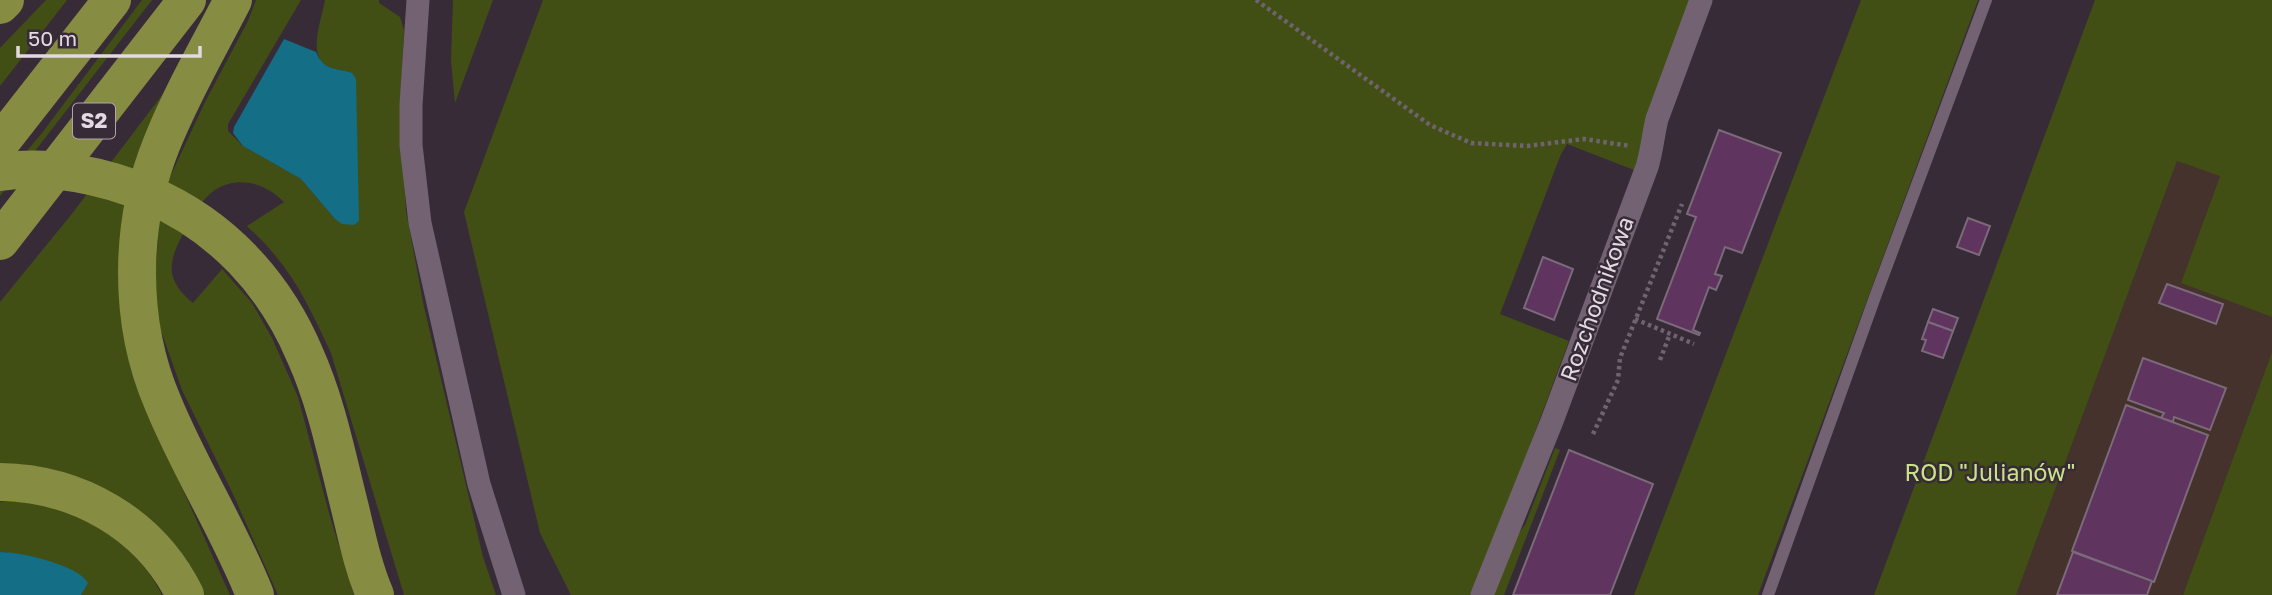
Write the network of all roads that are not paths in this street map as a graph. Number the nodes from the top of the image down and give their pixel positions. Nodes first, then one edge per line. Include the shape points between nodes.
1 (5, 0) edge
2 (112, 0) edge
3 (187, 0) edge
4 (233, 0) edge
5 (418, 0) edge
6 (1701, 0) edge
7 (1986, 0) edge
8 (0, 5) edge
9 (0, 143) edge
10 (0, 172) edge
11 (0, 241) edge
12 (0, 482) edge
13 (186, 595) edge
14 (255, 595) edge
15 (375, 595) edge
16 (514, 595) edge
17 (1482, 595) edge
18 (1768, 595) edge

1 - 8 highway
2 - 9 highway, S2
3 - 11 highway, S2
4 - 14 highway via 160,146 142,216 137,286 146,350 162,403
5 - 16 street via 411,145 420,223 479,484
6 - 17 street, Rozchodnikowa via 1657,119 1653,149
7 - 18 lane
10 - 15 highway via 96,176 142,192 220,237 258,276 290,322 321,399
12 - 13 highway via 53,488 97,504 154,549

